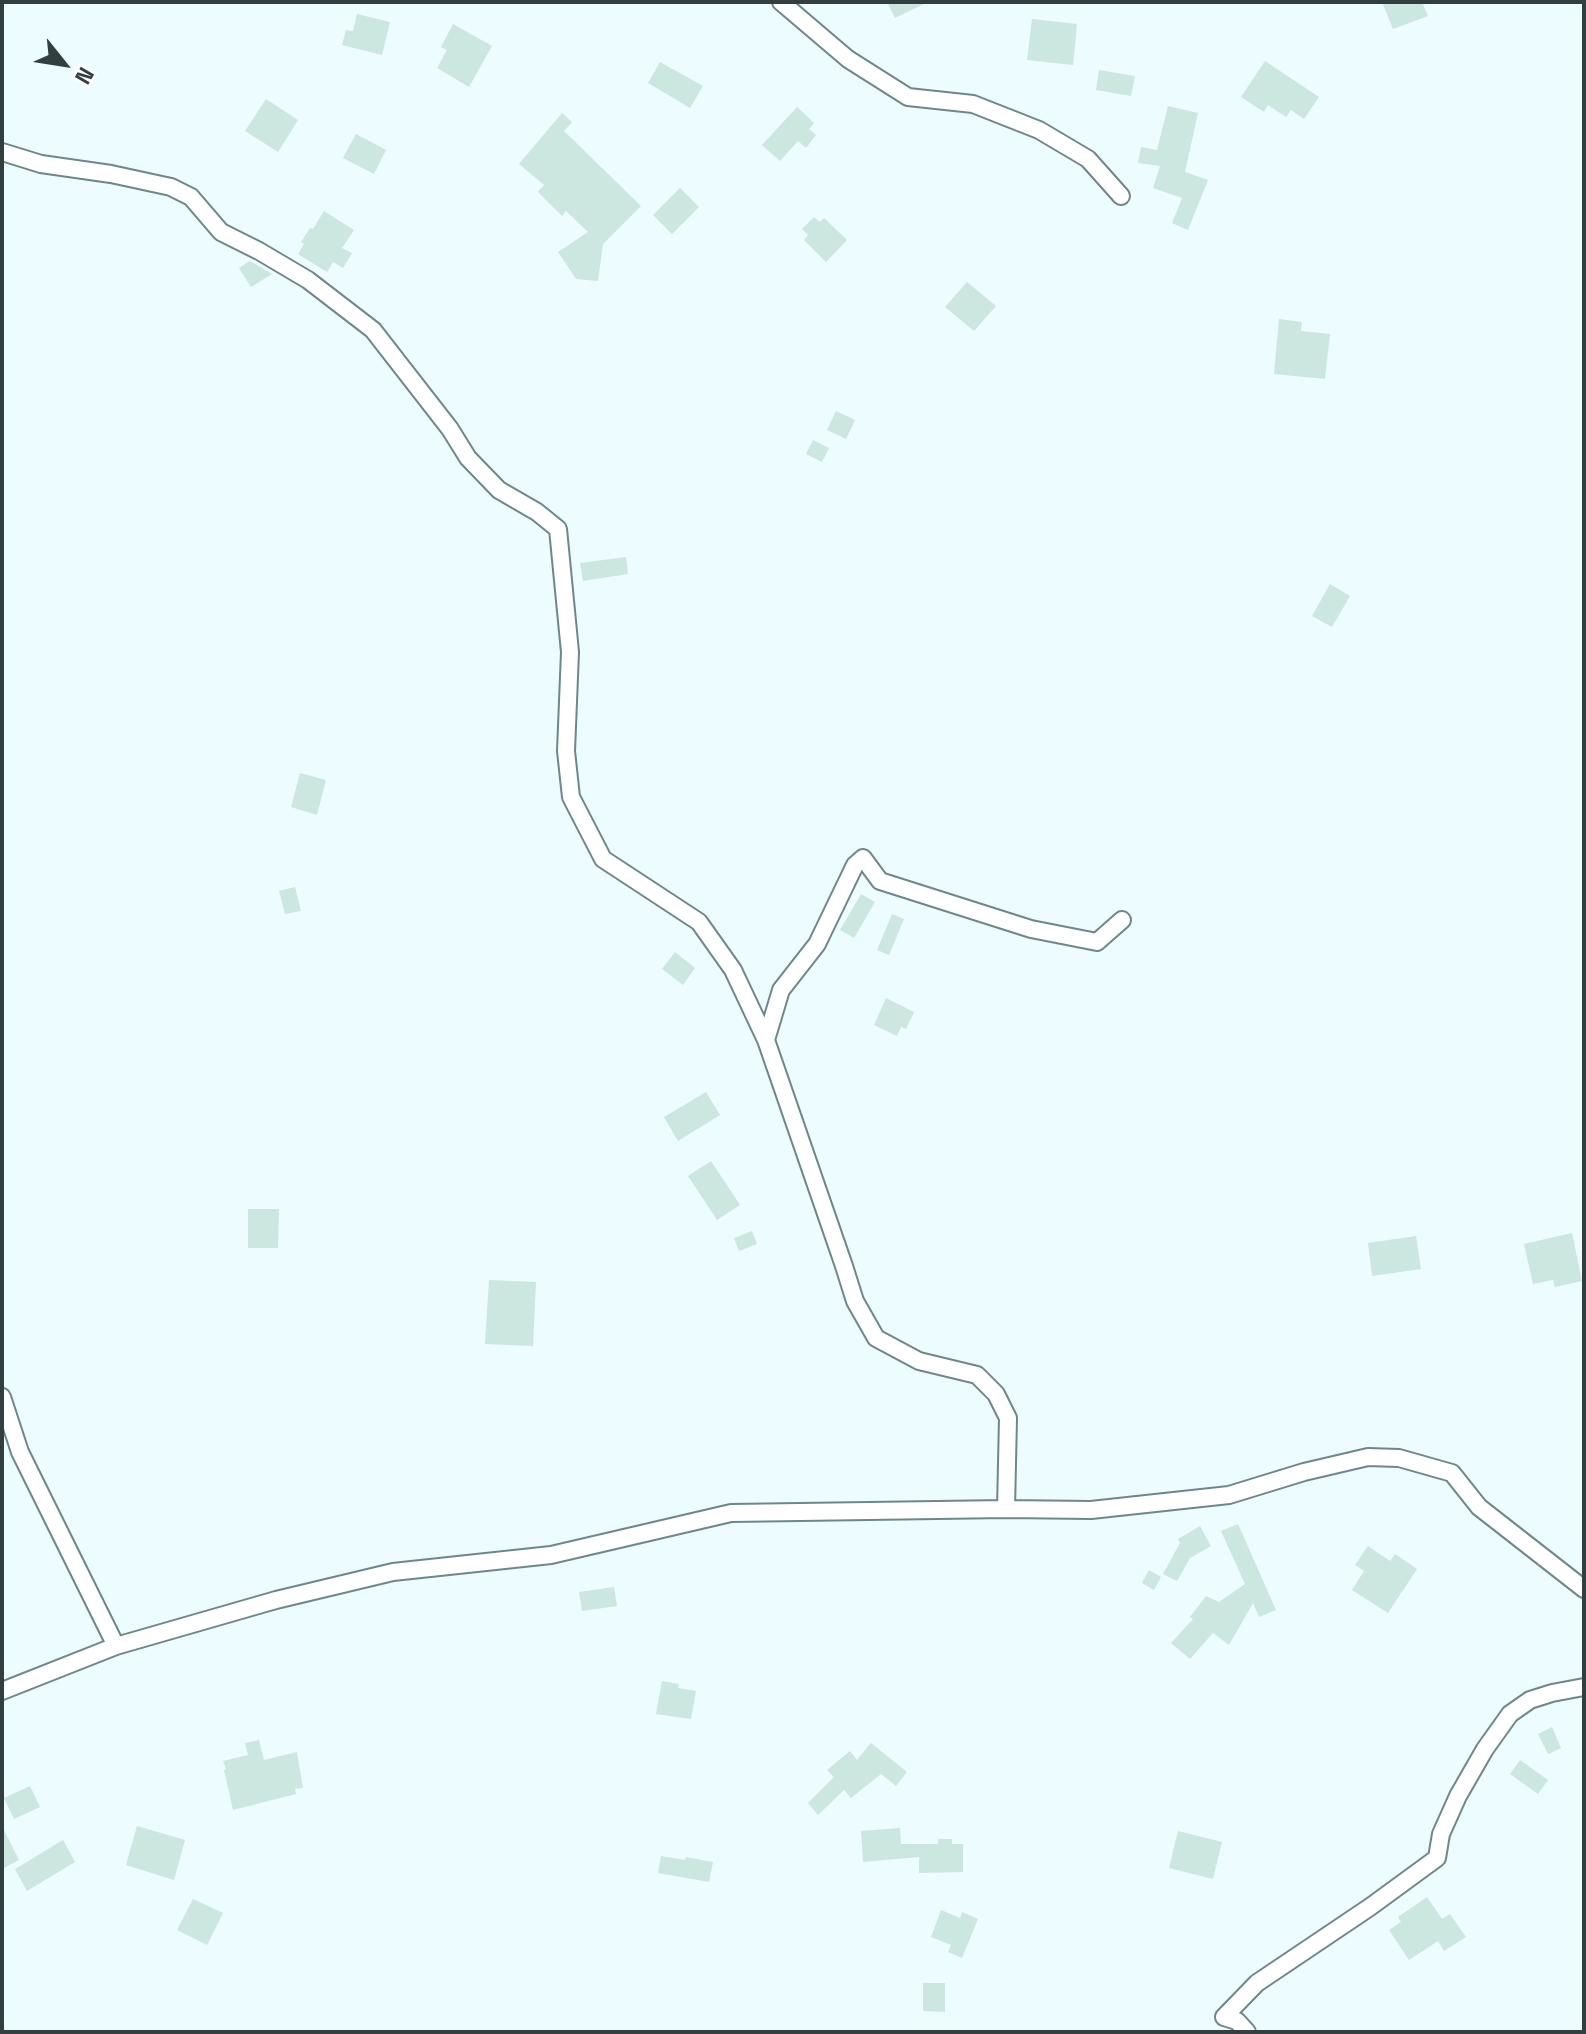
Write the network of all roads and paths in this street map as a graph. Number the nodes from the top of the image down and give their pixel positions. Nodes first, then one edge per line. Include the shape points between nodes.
1 (781, 2) edge
2 (2, 152) edge
3 (1121, 196) dead end
4 (1122, 920) dead end
5 (766, 1040) junction
6 (2, 1397) edge
7 (1006, 1509) junction
8 (1584, 1589) edge
9 (116, 1646) junction
10 (1584, 1687) edge
11 (2, 1691) edge
12 (1247, 2032) edge

1 - 3 street via 848,59 908,97 973,104 1039,130 1088,159
2 - 5 street via 171,187 191,197 221,232 308,280 373,330 468,458 499,490 558,529 570,652 566,751 571,797 603,859 699,922 733,970
4 - 5 street via 1097,942 1031,929 880,881 863,858 817,944 781,990
5 - 7 street via 855,1301 876,1338 919,1361 977,1375 996,1394 1008,1418
6 - 9 street via 20,1452
7 - 8 street via 1091,1510 1229,1495 1368,1457 1399,1458 1452,1473 1479,1507
7 - 9 street via 731,1513 551,1555 393,1572
9 - 11 street
10 - 12 street via 1530,1700 1510,1714 1458,1796 1437,1858 1257,1983 1224,2017

